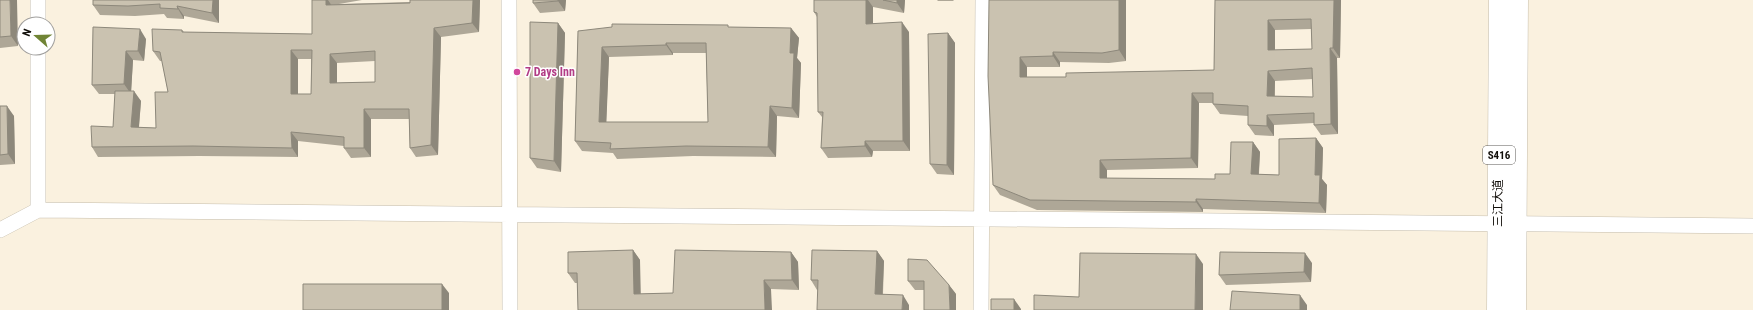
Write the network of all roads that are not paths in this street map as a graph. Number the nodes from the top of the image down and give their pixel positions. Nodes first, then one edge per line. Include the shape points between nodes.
1 (38, 0) edge
2 (509, 0) edge
3 (983, 0) edge
4 (1500, 0) edge
5 (1517, 0) edge
6 (38, 16) edge
7 (38, 56) edge
8 (38, 210) junction
9 (509, 214) junction
10 (982, 218) junction
11 (1507, 224) junction
12 (1753, 226) edge
13 (0, 230) edge
14 (510, 310) edge
15 (981, 310) edge
16 (1498, 310) edge
17 (1515, 310) edge

1 - 6 street
2 - 9 street
3 - 10 street
4 - 11 main road, 三江大道 / S416
5 - 11 main road, 三江大道 / S416
7 - 8 street
8 - 9 street
8 - 13 street
9 - 10 street
9 - 14 street
10 - 11 street
10 - 15 street
11 - 12 street
11 - 16 main road, 三江大道 / S416
11 - 17 main road, 三江大道 / S416

